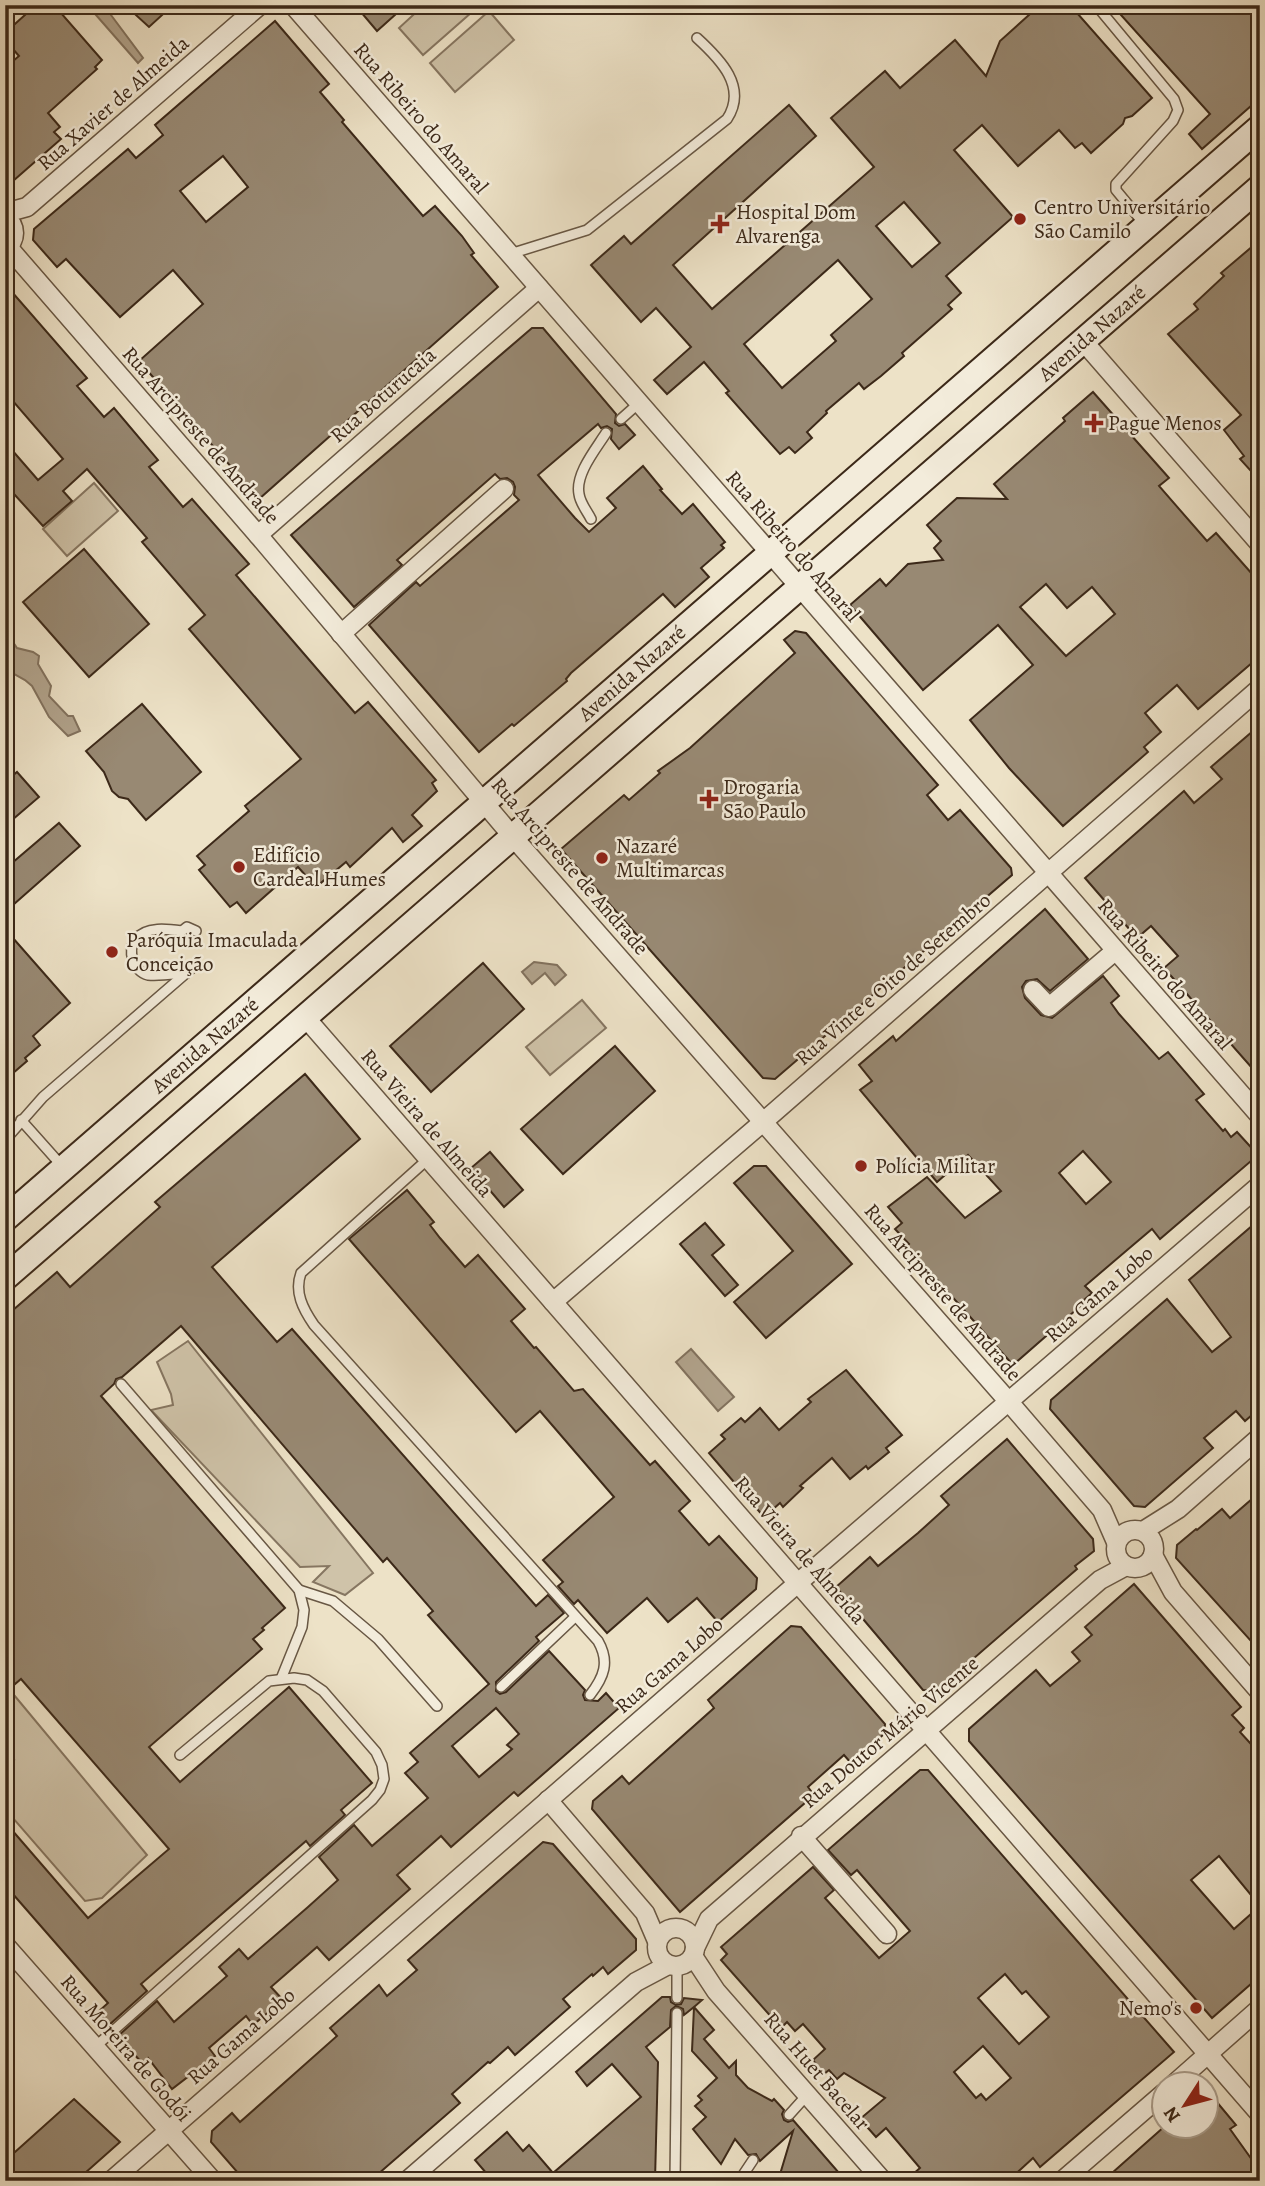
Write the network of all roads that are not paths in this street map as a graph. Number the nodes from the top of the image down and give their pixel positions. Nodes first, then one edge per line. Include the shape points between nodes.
1 (260, 5) edge
2 (293, 5) edge
3 (1096, 5) edge
4 (697, 38) dead end
5 (1260, 127) edge
6 (1260, 187) edge
7 (27, 207) junction
8 (5, 215) edge
9 (1146, 226) junction
10 (9, 243) edge
11 (510, 254) junction
12 (539, 288) junction
13 (1083, 341) junction
14 (639, 403) junction
15 (621, 419) dead end
16 (606, 433) dead end
17 (504, 489) dead end
18 (591, 519) dead end
19 (258, 535) junction
20 (1260, 544) edge
21 (769, 554) junction
22 (799, 588) junction
23 (341, 634) junction
24 (1260, 688) edge
25 (484, 803) junction
26 (513, 837) junction
27 (1048, 874) junction
28 (195, 931) dead end
29 (1115, 951) junction
30 (1033, 990) dead end
31 (305, 1017) junction
32 (1260, 1116) edge
33 (21, 1120) junction
34 (763, 1122) junction
35 (5, 1140) edge
36 (428, 1159) junction
37 (64, 1168) junction
38 (1260, 1185) edge
39 (5, 1219) edge
40 (5, 1278) edge
41 (553, 1302) junction
42 (121, 1384) dead end
43 (1009, 1402) junction
44 (1260, 1437) edge
45 (1102, 1510) junction
46 (1147, 1540) junction
47 (1123, 1557) junction
48 (799, 1583) junction
49 (299, 1590) junction
50 (1172, 1592) junction
51 (576, 1617) junction
52 (281, 1679) junction
53 (501, 1687) dead end
54 (1260, 1692) edge
55 (590, 1695) dead end
56 (438, 1706) dead end
57 (928, 1731) junction
58 (180, 1755) dead end
59 (548, 1800) junction
60 (801, 1836) junction
61 (709, 1919) junction
62 (887, 1934) dead end
63 (5, 1945) edge
64 (675, 1950) junction
65 (677, 1998) dead end
66 (1260, 2008) edge
67 (677, 2012) dead end
68 (95, 2047) junction
69 (1208, 2054) junction
70 (1190, 2070) edge
71 (807, 2095) junction
72 (1150, 2106) edge
73 (1260, 2114) edge
74 (789, 2115) dead end
75 (168, 2130) junction
76 (753, 2161) dead end
77 (111, 2181) edge
78 (213, 2181) edge
79 (407, 2181) edge
80 (675, 2181) edge
81 (739, 2181) edge
82 (883, 2181) edge
83 (1062, 2181) edge

1 - 7 street, Rua Xavier de Almeida
2 - 11 street, Rua Ribeiro do Amaral
3 - 9 lane via 1174,99 1178,110 1116,184 1116,191
4 - 11 lane via 729,72 734,85 734,109 727,119 587,230
5 - 9 main road, Avenida Nazaré
6 - 13 main road, Avenida Nazaré
7 - 8 street, Rua Xavier de Almeida
7 - 10 street, Rua Xavier de Almeida
8 - 10 street, Rua Arcipreste de Andrade via 11,222
9 - 21 main road, Avenida Nazaré
10 - 19 street, Rua Arcipreste de Andrade via 124,370
11 - 12 street, Rua Ribeiro do Amaral
12 - 14 street, Rua Ribeiro do Amaral
12 - 19 street, Rua Boturucaia
13 - 20 street
13 - 22 main road, Avenida Nazaré
14 - 15 lane
14 - 21 street, Rua Ribeiro do Amaral
16 - 18 lane via 579,484 580,499
17 - 23 street
19 - 23 street, Rua Arcipreste de Andrade
21 - 22 street, Rua Ribeiro do Amaral
21 - 25 main road, Avenida Nazaré
22 - 26 main road, Avenida Nazaré
22 - 27 street, Rua Ribeiro do Amaral
23 - 25 street, Rua Arcipreste de Andrade
24 - 27 street, Rua Vinte e Oito de Setembro
25 - 26 street, Rua Arcipreste de Andrade
25 - 37 main road, Avenida Nazaré
26 - 31 main road, Avenida Nazaré
26 - 34 street, Rua Arcipreste de Andrade
27 - 29 street, Rua Ribeiro do Amaral
27 - 34 street, Rua Vinte e Oito de Setembro
28 - 33 lane via 187,926 182,931 152,930 136,939 132,958 146,975 189,971
29 - 30 street via 1049,1007
29 - 32 street, Rua Ribeiro do Amaral
31 - 36 street, Rua Vieira de Almeida
31 - 40 main road, Avenida Nazaré
33 - 35 lane
33 - 37 lane
34 - 41 street, Rua Vinte e Oito de Setembro
34 - 43 street, Rua Arcipreste de Andrade
36 - 41 street, Rua Vieira de Almeida
36 - 51 lane via 301,1273 300,1299 314,1325
37 - 39 main road, Avenida Nazaré
38 - 43 street, Rua Gama Lobo
41 - 48 street, Rua Vieira de Almeida
42 - 49 lane
43 - 45 street, Rua Arcipreste de Andrade
43 - 48 street, Rua Gama Lobo
44 - 46 street
45 - 46 street, Rua Arcipreste de Andrade
45 - 47 street, Rua Arcipreste de Andrade
46 - 47 street via 1149,1562
46 - 47 street via 1128,1531 1121,1535
46 - 50 street
47 - 50 street
47 - 57 street, Rua Doutor Mário Vicente
48 - 57 street, Rua Vieira de Almeida
48 - 59 street, Rua Gama Lobo
49 - 52 lane via 302,1627
49 - 56 lane via 333,1601 379,1639
50 - 54 street
51 - 53 lane
51 - 55 lane via 604,1651 604,1671
52 - 58 lane via 269,1681
52 - 68 lane via 307,1680 323,1691 376,1752 384,1779 380,1790
57 - 60 street, Rua Doutor Mário Vicente
57 - 69 street, Rua Vieira de Almeida
59 - 64 street, Rua Huet Bacelar
59 - 75 street, Rua Gama Lobo
60 - 61 street, Rua Doutor Mário Vicente
60 - 62 street
61 - 64 street, Rua Doutor Mário Vicente
61 - 64 street, Rua Doutor Mário Vicente
63 - 68 street, Rua Moreira de Godói
64 - 65 lane
64 - 71 street, Rua Huet Bacelar
64 - 79 street, Rua Doutor Mário Vicente
66 - 69 street
67 - 80 lane
68 - 75 street, Rua Moreira de Godói
69 - 70 street
69 - 73 street, Rua Vieira de Almeida
71 - 74 lane
71 - 82 street, Rua Huet Bacelar
72 - 83 street
75 - 77 street, Rua Gama Lobo
75 - 78 street, Rua Moreira de Godói
76 - 81 lane

